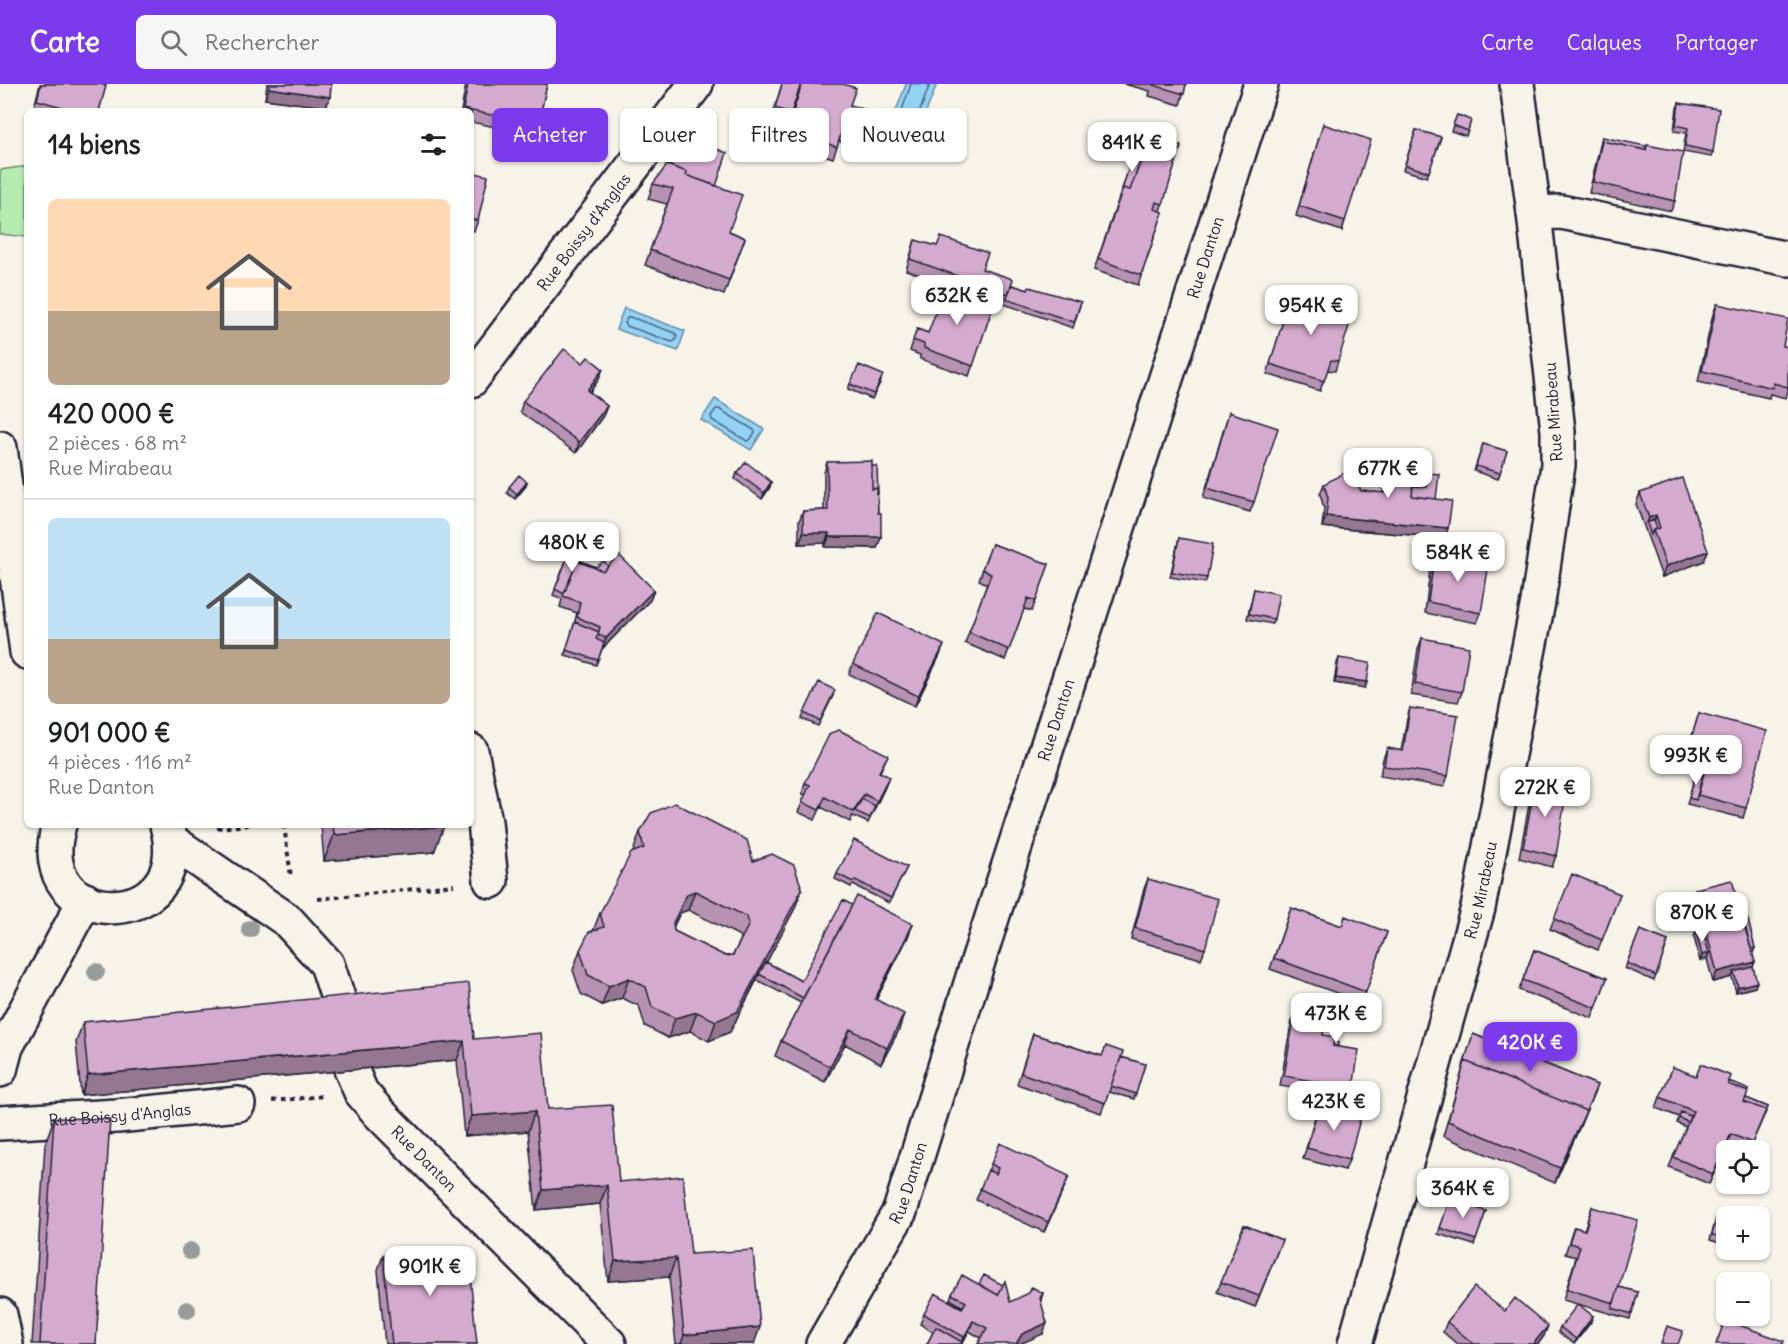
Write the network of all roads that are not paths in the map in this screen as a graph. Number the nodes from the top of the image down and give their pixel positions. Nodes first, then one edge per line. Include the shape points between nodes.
1 (696, 84) edge
2 (1261, 84) edge
3 (1517, 84) edge
4 (1534, 213) junction
5 (1788, 259) edge
6 (474, 376) edge
7 (0, 448) edge
8 (24, 629) edge
9 (474, 766) edge
10 (57, 828) edge
11 (169, 833) edge
12 (491, 881) road end
13 (85, 900) junction
14 (344, 1016) edge
15 (2, 1054) edge
16 (351, 1069) edge
17 (238, 1104) dead end
18 (0, 1123) edge
19 (0, 1315) edge
20 (6, 1344) edge
21 (609, 1344) edge
22 (822, 1344) edge
23 (1355, 1344) edge

1 - 6 street, Rue Boissy d'Anglas
2 - 22 street, Rue Danton via 900,1211
3 - 4 street, Rue Mirabeau
4 - 5 street via 1561,212
4 - 23 street, Rue Mirabeau via 1558,431 1538,602 1478,908
7 - 8 street
9 - 12 street
10 - 13 street via 55,862 62,880
11 - 13 street via 170,861 163,879 150,894 133,904 113,908
11 - 14 street via 287,920 327,964
13 - 15 street
16 - 21 street, Rue Danton via 362,1092 379,1113
17 - 18 street, Rue Boissy d'Anglas
19 - 20 street

